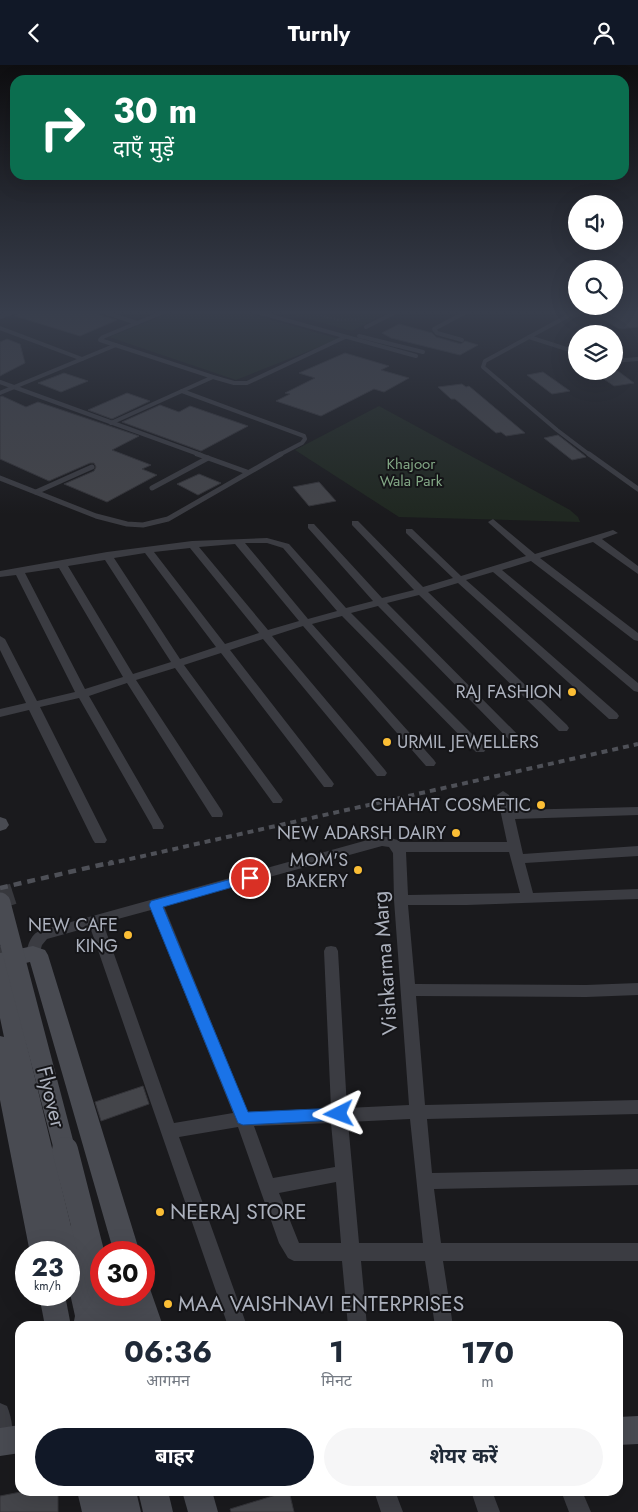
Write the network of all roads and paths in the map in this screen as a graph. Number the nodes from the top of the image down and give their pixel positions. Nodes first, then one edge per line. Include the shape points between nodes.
1 (35, 379) edge
2 (210, 379) edge
3 (218, 379) edge
4 (257, 379) edge
5 (498, 379) edge
6 (0, 382) edge
7 (14, 387) junction
8 (182, 391) junction
9 (0, 393) edge
10 (111, 423) junction
11 (208, 458) junction
12 (92, 467) dead end
13 (248, 472) junction
14 (0, 478) edge
15 (152, 488) dead end
16 (638, 489) edge
17 (36, 492) junction
18 (493, 522) dead end
19 (355, 523) dead end
20 (311, 526) dead end
21 (409, 531) dead end
22 (613, 533) dead end
23 (595, 539) junction
24 (238, 541) junction
25 (192, 544) junction
26 (147, 550) junction
27 (107, 555) junction
28 (534, 557) junction
29 (62, 564) junction
30 (496, 569) junction
31 (19, 571) junction
32 (638, 571) edge
33 (0, 574) edge
34 (460, 580) junction
35 (421, 591) junction
36 (381, 603) junction
37 (344, 612) junction
38 (305, 622) junction
39 (264, 635) junction
40 (638, 638) edge
41 (0, 639) edge
42 (222, 649) junction
43 (175, 663) junction
44 (130, 679) junction
45 (638, 689) edge
46 (82, 694) junction
47 (32, 704) junction
48 (0, 713) edge
49 (613, 717) dead end
50 (563, 727) dead end
51 (522, 746) dead end
52 (480, 749) dead end
53 (430, 763) dead end
54 (381, 773) dead end
55 (328, 784) dead end
56 (504, 795) dead end
57 (277, 800) dead end
58 (638, 811) edge
59 (217, 814) dead end
60 (506, 815) junction
61 (158, 826) dead end
62 (100, 840) dead end
63 (398, 847) junction
64 (638, 851) edge
65 (516, 853) junction
66 (638, 894) edge
67 (528, 897) junction
68 (401, 899) junction
69 (0, 903) tunnel mouth
70 (156, 905) junction
71 (95, 921) junction
72 (331, 951) dead end
73 (33, 954) junction
74 (0, 961) edge
75 (0, 972) tunnel mouth
76 (638, 989) edge
77 (409, 990) junction
78 (0, 1045) edge
79 (6, 1101) edge
80 (638, 1107) edge
81 (418, 1113) junction
82 (339, 1114) junction
83 (243, 1119) junction
84 (168, 1131) junction
85 (344, 1173) junction
86 (638, 1177) edge
87 (424, 1181) junction
88 (269, 1187) junction
89 (40, 1241) edge
90 (62, 1241) edge
91 (95, 1241) edge
92 (123, 1241) edge
93 (90, 1248) edge
94 (432, 1251) junction
95 (638, 1252) edge
96 (351, 1253) junction
97 (54, 1306) edge
98 (79, 1306) edge
99 (105, 1306) edge
100 (124, 1306) edge
101 (144, 1306) edge
102 (57, 1321) edge
103 (83, 1321) edge
104 (86, 1321) edge
105 (109, 1321) edge
106 (145, 1321) edge
107 (149, 1321) edge
108 (235, 1321) edge
109 (357, 1321) edge
110 (443, 1321) edge
111 (0, 1413) edge
112 (638, 1430) edge
113 (623, 1431) edge
114 (8, 1441) edge
115 (93, 1496) edge
116 (122, 1496) edge
117 (154, 1496) edge
118 (198, 1496) edge
119 (386, 1496) edge
120 (483, 1496) edge
121 (573, 1496) edge
122 (97, 1512) edge
123 (126, 1512) edge
124 (158, 1512) edge
125 (203, 1512) edge
126 (392, 1512) edge
127 (489, 1512) edge
128 (580, 1512) edge

1 - 7 lane
2 - 8 lane
3 - 4 lane via 247,383
5 - 16 lane via 557,429
6 - 7 lane
7 - 9 lane
7 - 10 lane
8 - 10 lane
8 - 13 lane via 304,436 302,443
10 - 11 lane
11 - 13 lane
11 - 15 lane
12 - 17 lane
13 - 17 lane via 168,519 147,525 127,524
14 - 17 lane
18 - 28 street
19 - 35 street
20 - 36 street
21 - 34 street
22 - 23 street
23 - 28 street
23 - 32 street
24 - 25 street
24 - 37 street via 269,540 286,546
24 - 38 street
25 - 26 street
25 - 39 street
26 - 27 street
26 - 42 street
27 - 29 street
27 - 43 street
28 - 30 street
28 - 40 street
29 - 31 street
29 - 44 street
30 - 34 street
30 - 45 street
31 - 33 street
31 - 46 street
34 - 35 street
34 - 49 street
35 - 36 street
35 - 50 street
36 - 37 street
36 - 51 street
37 - 38 street
37 - 52 street
38 - 39 street
38 - 53 street
39 - 42 street
39 - 54 street
41 - 47 street
42 - 43 street
42 - 55 street
43 - 44 street
43 - 57 street
44 - 46 street
44 - 59 street
46 - 47 street
46 - 61 street
47 - 48 street
47 - 62 street
56 - 60 street
58 - 60 street
60 - 65 street
63 - 65 street
63 - 68 street, Vishkarma Marg
63 - 70 street via 382,841
64 - 65 street
65 - 67 street
66 - 67 street
67 - 68 street
68 - 77 street, Vishkarma Marg
69 - 93 street, Flyover, bridge
70 - 71 street
70 - 83 street
71 - 73 street via 42,935
71 - 84 street
72 - 82 street
73 - 74 street
73 - 92 street via 38,955 49,988
75 - 90 street, Flyover
76 - 77 street
77 - 81 street, Vishkarma Marg
78 - 79 street
79 - 89 street
80 - 81 street
81 - 82 street
81 - 87 street, Vishkarma Marg
82 - 83 street
82 - 85 street
83 - 84 street
83 - 88 street
84 - 108 street
85 - 88 street
85 - 96 street
86 - 87 street
87 - 94 street, Vishkarma Marg
88 - 96 street via 294,1252
91 - 104 street via 42,1074 88,1316
94 - 95 street
94 - 96 street
94 - 110 street, Vishkarma Marg
96 - 109 street
97 - 102 street
98 - 103 street
99 - 105 street
100 - 106 street
101 - 107 street
111 - 114 street
112 - 113 street
115 - 122 street
116 - 123 street
117 - 124 street
118 - 125 street
119 - 126 street
120 - 127 street
121 - 128 street

